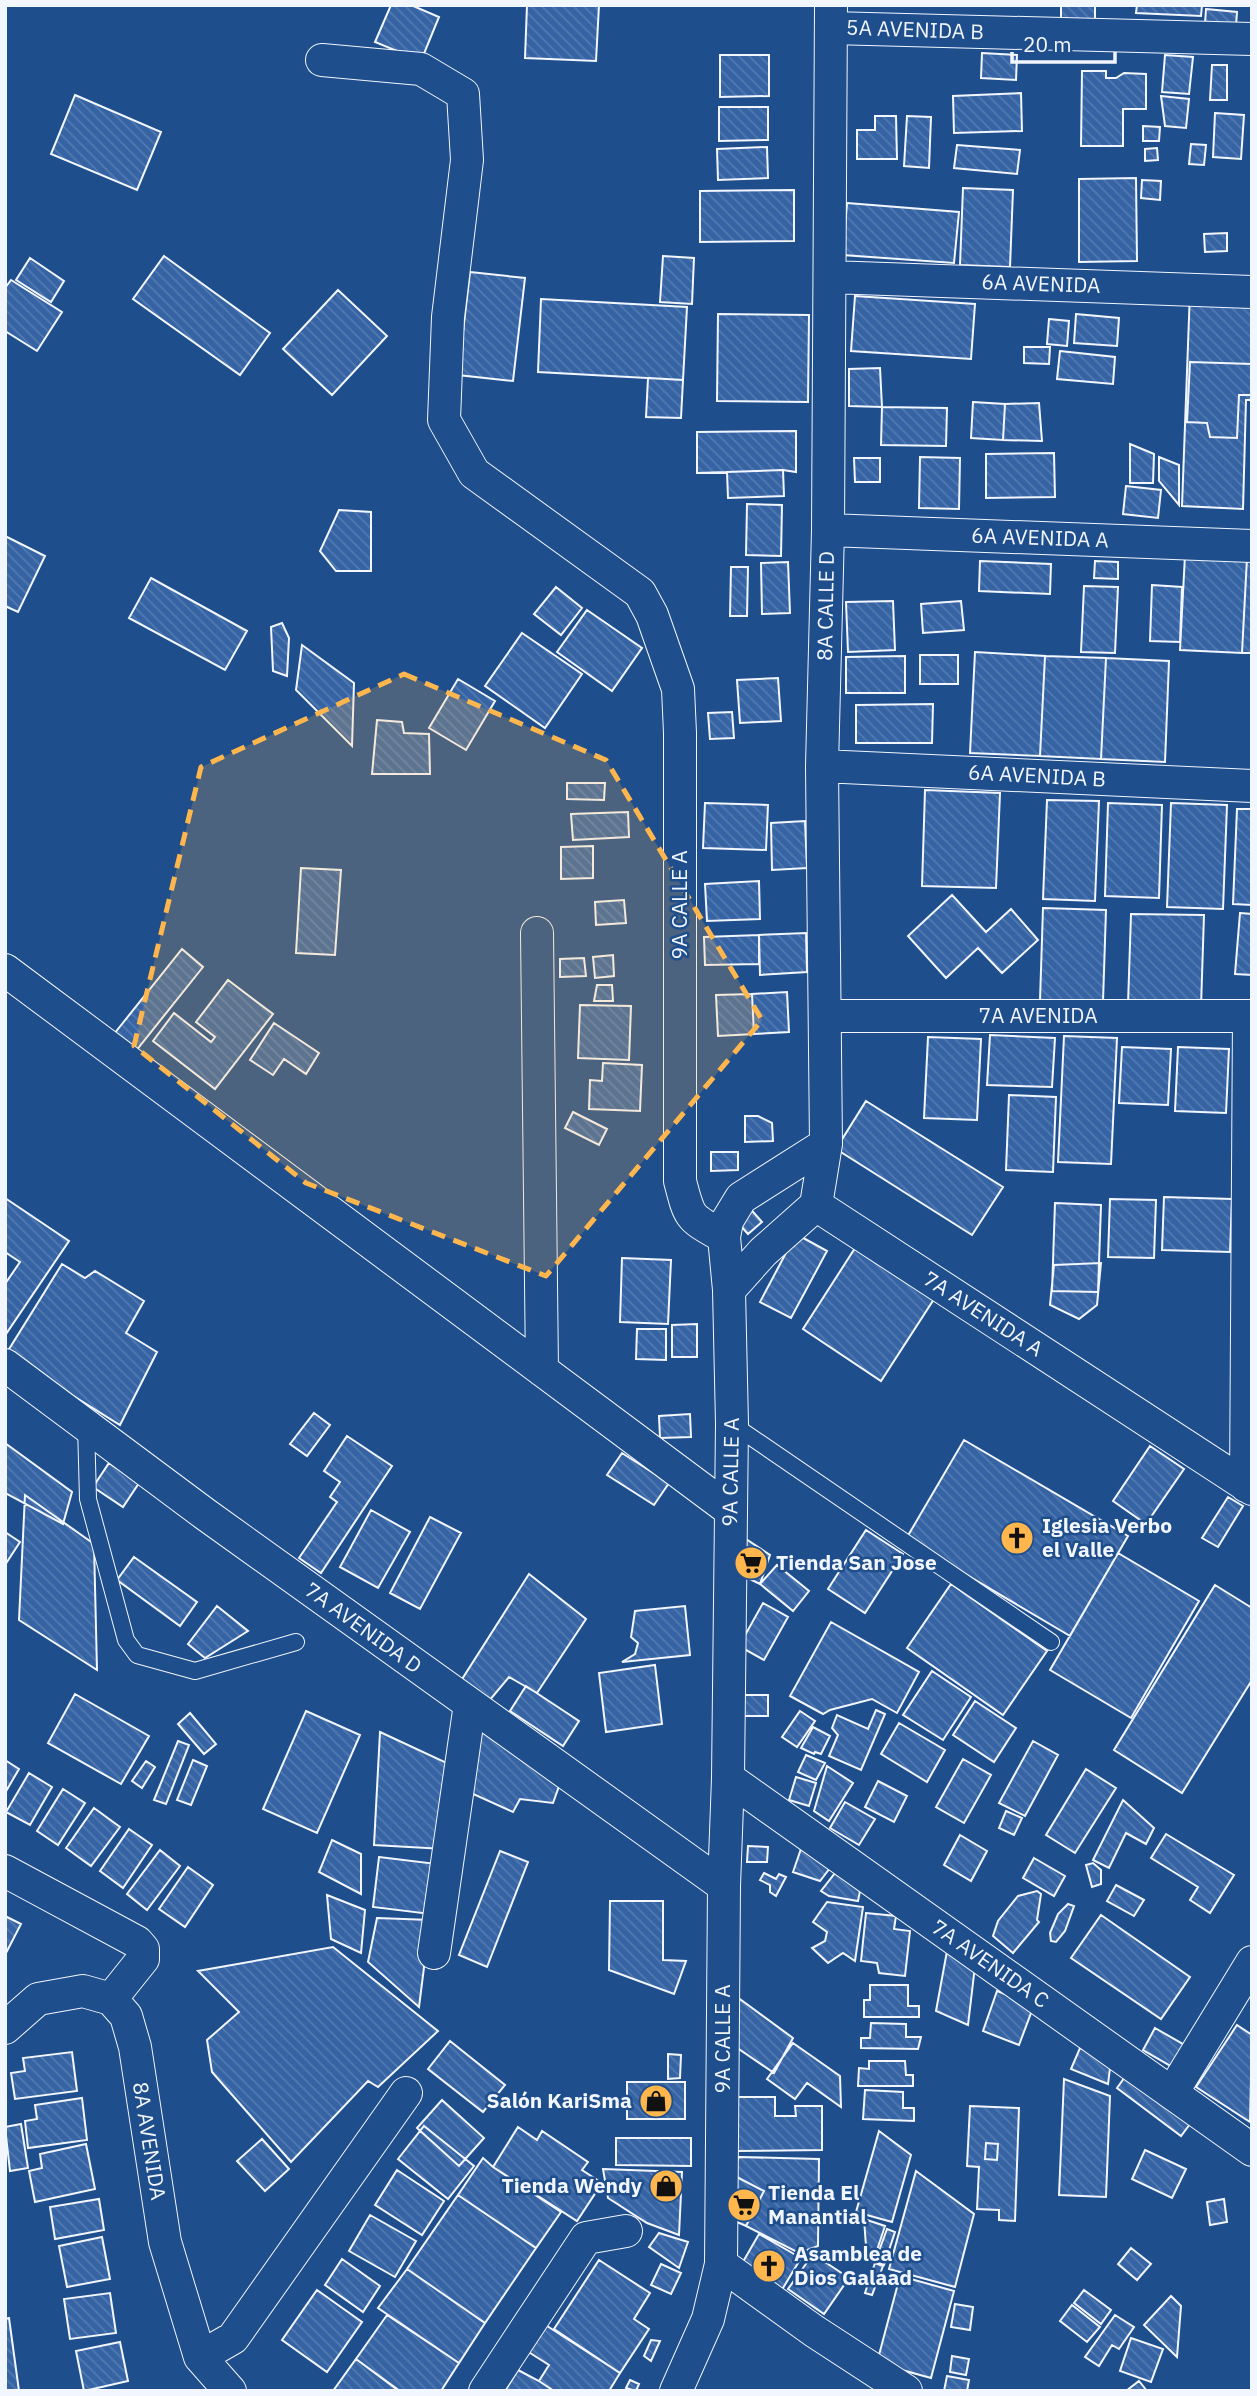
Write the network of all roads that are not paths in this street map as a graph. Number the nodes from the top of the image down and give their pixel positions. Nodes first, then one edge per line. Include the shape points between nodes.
1 (831, 16) edge
2 (1252, 39) edge
3 (322, 60) dead end
4 (830, 277) junction
5 (1252, 292) edge
6 (828, 530) junction
7 (1252, 546) edge
8 (822, 766) junction
9 (1252, 786) edge
10 (537, 933) dead end
11 (5, 970) edge
12 (825, 1016) junction
13 (1250, 1016) edge
14 (826, 1144) junction
15 (816, 1205) junction
16 (724, 1237) junction
17 (729, 1290) junction
18 (5, 1365) edge
19 (541, 1370) junction
20 (732, 1424) junction
21 (86, 1425) junction
22 (1249, 1488) edge
23 (730, 1510) junction
24 (296, 1642) dead end
25 (1051, 1642) dead end
26 (470, 1704) junction
27 (728, 1778) junction
28 (5, 1871) edge
29 (724, 1886) junction
30 (434, 1953) dead end
31 (1252, 1962) edge
32 (111, 1999) junction
33 (1243, 1999) edge
34 (5, 2028) edge
35 (406, 2093) dead end
36 (1172, 2093) junction
37 (1252, 2150) edge
38 (626, 2231) dead end
39 (721, 2264) junction
40 (200, 2357) junction
41 (230, 2391) edge
42 (485, 2391) edge
43 (676, 2391) edge
44 (906, 2391) edge

1 - 2 street, 5A AVENIDA B
1 - 4 street, 8A CALLE D
3 - 16 street, 9A CALLE A via 421,69 463,94 467,160 448,317 444,420 474,473 640,593 678,689 680,1181 688,1212
4 - 5 street, 6A AVENIDA
4 - 6 street, 8A CALLE D
6 - 7 street, 6A AVENIDA A
6 - 8 street, 8A CALLE D
8 - 9 street, 6A AVENIDA B
8 - 12 street, 8A CALLE D
10 - 19 street
11 - 19 street
12 - 13 street, 7A AVENIDA
12 - 14 street, 8A CALLE D
13 - 22 street
14 - 15 street, 8A CALLE D
14 - 16 street via 741,1198 727,1221
15 - 17 street
15 - 22 street, 7A AVENIDA A
16 - 17 street, 9A CALLE A
17 - 20 street, 9A CALLE A
18 - 21 street, 7A AVENIDA D
19 - 23 street
20 - 23 street, 9A CALLE A
20 - 25 lane
21 - 24 lane via 88,1499 126,1640 137,1655 195,1671
21 - 26 street, 7A AVENIDA D
23 - 27 street, 9A CALLE A
26 - 29 street, 7A AVENIDA D
26 - 30 street
27 - 29 street, 9A CALLE A
27 - 36 street, 7A AVENIDA C
28 - 32 street via 143,1949 143,1959
29 - 39 street, 9A CALLE A
31 - 33 street
32 - 34 street via 83,1991 38,1999
32 - 40 street, 8A AVENIDA via 126,2016 135,2047 165,2242
33 - 36 street
35 - 40 street via 233,2338
36 - 37 street, 7A AVENIDA C
38 - 42 street via 586,2238
39 - 43 street, 9A CALLE A via 708,2319
39 - 44 street
40 - 41 street, 8A AVENIDA

